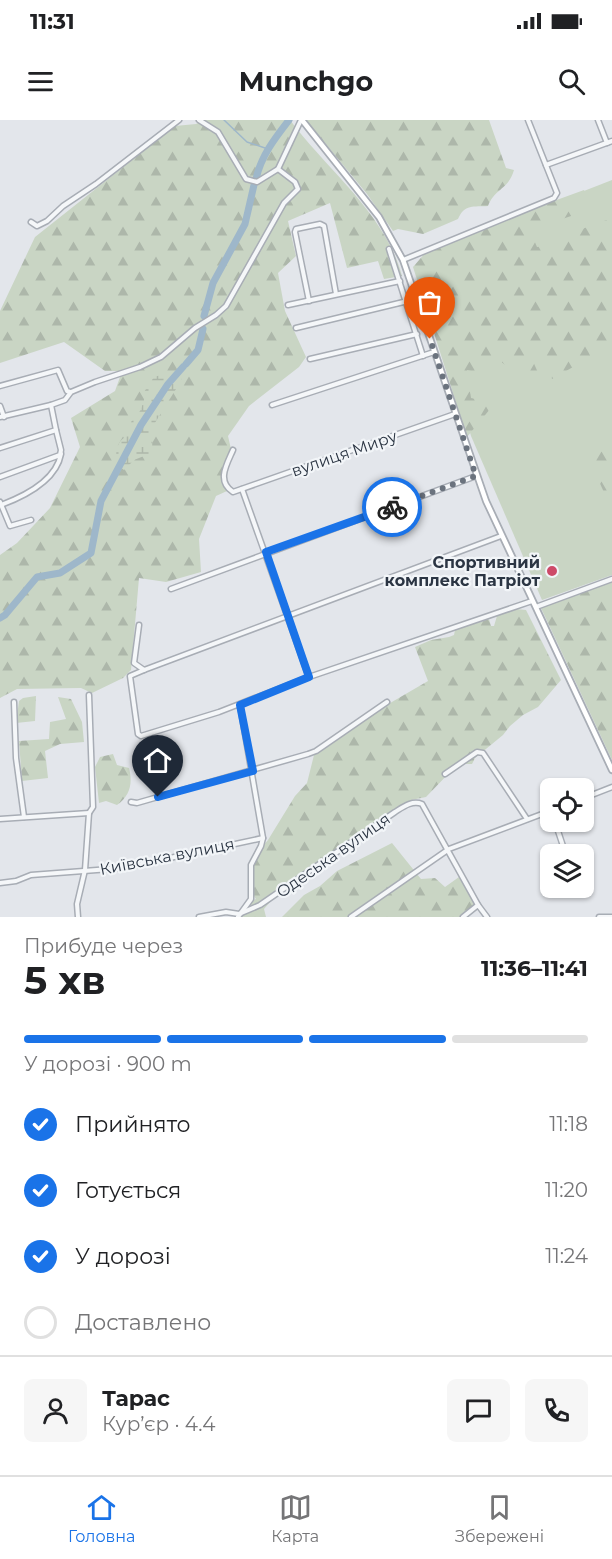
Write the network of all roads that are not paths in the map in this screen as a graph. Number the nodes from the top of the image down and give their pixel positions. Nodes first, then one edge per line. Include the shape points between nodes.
1 (179, 120) edge
2 (199, 120) edge
3 (301, 120) edge
4 (528, 120) edge
5 (598, 120) edge
6 (610, 142) edge
7 (546, 165) junction
8 (278, 169) junction
9 (31, 222) dead end
10 (389, 249) dead end
11 (403, 260) junction
12 (400, 281) junction
13 (336, 294) junction
14 (416, 299) junction
15 (309, 301) junction
16 (406, 302) junction
17 (288, 305) dead end
18 (296, 328) dead end
19 (417, 334) junction
20 (434, 352) junction
21 (423, 356) junction
22 (310, 359) dead end
23 (0, 386) edge
24 (71, 392) junction
25 (51, 405) junction
26 (272, 405) dead end
27 (0, 406) edge
28 (455, 414) junction
29 (2, 417) edge
30 (56, 430) junction
31 (0, 448) edge
32 (234, 450) dead end
33 (61, 453) junction
34 (476, 476) junction
35 (0, 477) edge
36 (242, 489) junction
37 (1, 504) edge
38 (32, 520) dead end
39 (501, 536) junction
40 (266, 552) junction
41 (612, 579) edge
42 (171, 589) dead end
43 (532, 601) junction
44 (536, 607) junction
45 (286, 616) junction
46 (139, 625) dead end
47 (144, 670) junction
48 (309, 677) junction
49 (89, 695) dead end
50 (14, 702) dead end
51 (387, 702) dead end
52 (240, 705) junction
53 (612, 770) edge
54 (253, 771) junction
55 (445, 774) dead end
56 (612, 787) edge
57 (594, 794) edge
58 (131, 802) dead end
59 (89, 813) junction
60 (540, 814) edge
61 (24, 817) junction
62 (0, 819) edge
63 (527, 819) junction
64 (263, 838) junction
65 (449, 849) junction
66 (85, 870) junction
67 (0, 883) edge
68 (478, 905) junction
69 (239, 915) edge
70 (78, 917) edge
71 (199, 917) edge
72 (351, 917) edge
73 (463, 917) edge
74 (486, 917) edge
75 (598, 917) edge
76 (612, 917) edge

1 - 9 street via 47,221 37,226
2 - 8 street via 218,132 246,179 257,182
3 - 8 street
3 - 11 street via 379,217
4 - 7 street
5 - 6 street
6 - 7 street
7 - 11 street via 557,193 554,198
8 - 24 street via 298,189 284,203 226,306 161,357
10 - 12 street
11 - 14 street
12 - 13 street
12 - 16 street
13 - 15 street
13 - 15 street via 324,226 296,229
14 - 16 street
14 - 20 street
15 - 17 street
16 - 18 street
16 - 19 street
19 - 21 street
19 - 22 street
20 - 21 street
20 - 28 street
21 - 26 street
23 - 24 street via 58,370
24 - 25 street via 65,400
25 - 29 street
25 - 30 street
27 - 29 street
28 - 34 street
28 - 36 street, вулиця Миру
30 - 31 street
30 - 33 street
32 - 36 street, вулиця Миру via 224,469 224,481 233,492
33 - 35 street
33 - 37 street via 57,468 38,487
34 - 39 street
34 - 40 street
36 - 40 street
37 - 38 street via 10,526
39 - 43 street
39 - 45 street
40 - 42 street
40 - 45 street
41 - 44 street
43 - 44 street
43 - 48 street
44 - 53 street
45 - 47 street
45 - 48 street
46 - 47 street via 134,663
47 - 52 street via 130,676 141,736
48 - 52 street
49 - 59 street via 93,807
50 - 61 street
51 - 54 street via 316,751
52 - 54 street
54 - 58 street
54 - 64 street
55 - 63 street via 477,752 483,753
56 - 57 street
59 - 61 street
59 - 66 street
60 - 63 street
61 - 62 street
63 - 65 street
64 - 66 street, Київська вулиця via 138,865
64 - 69 street via 251,865 251,898
65 - 68 street
65 - 69 street, Одеська вулиця via 422,804 412,803 260,905
65 - 72 street
66 - 67 street, Київська вулиця via 31,875
66 - 70 street via 76,904
68 - 73 street
68 - 74 street
69 - 71 street, Одеська вулиця via 226,912
75 - 76 street

